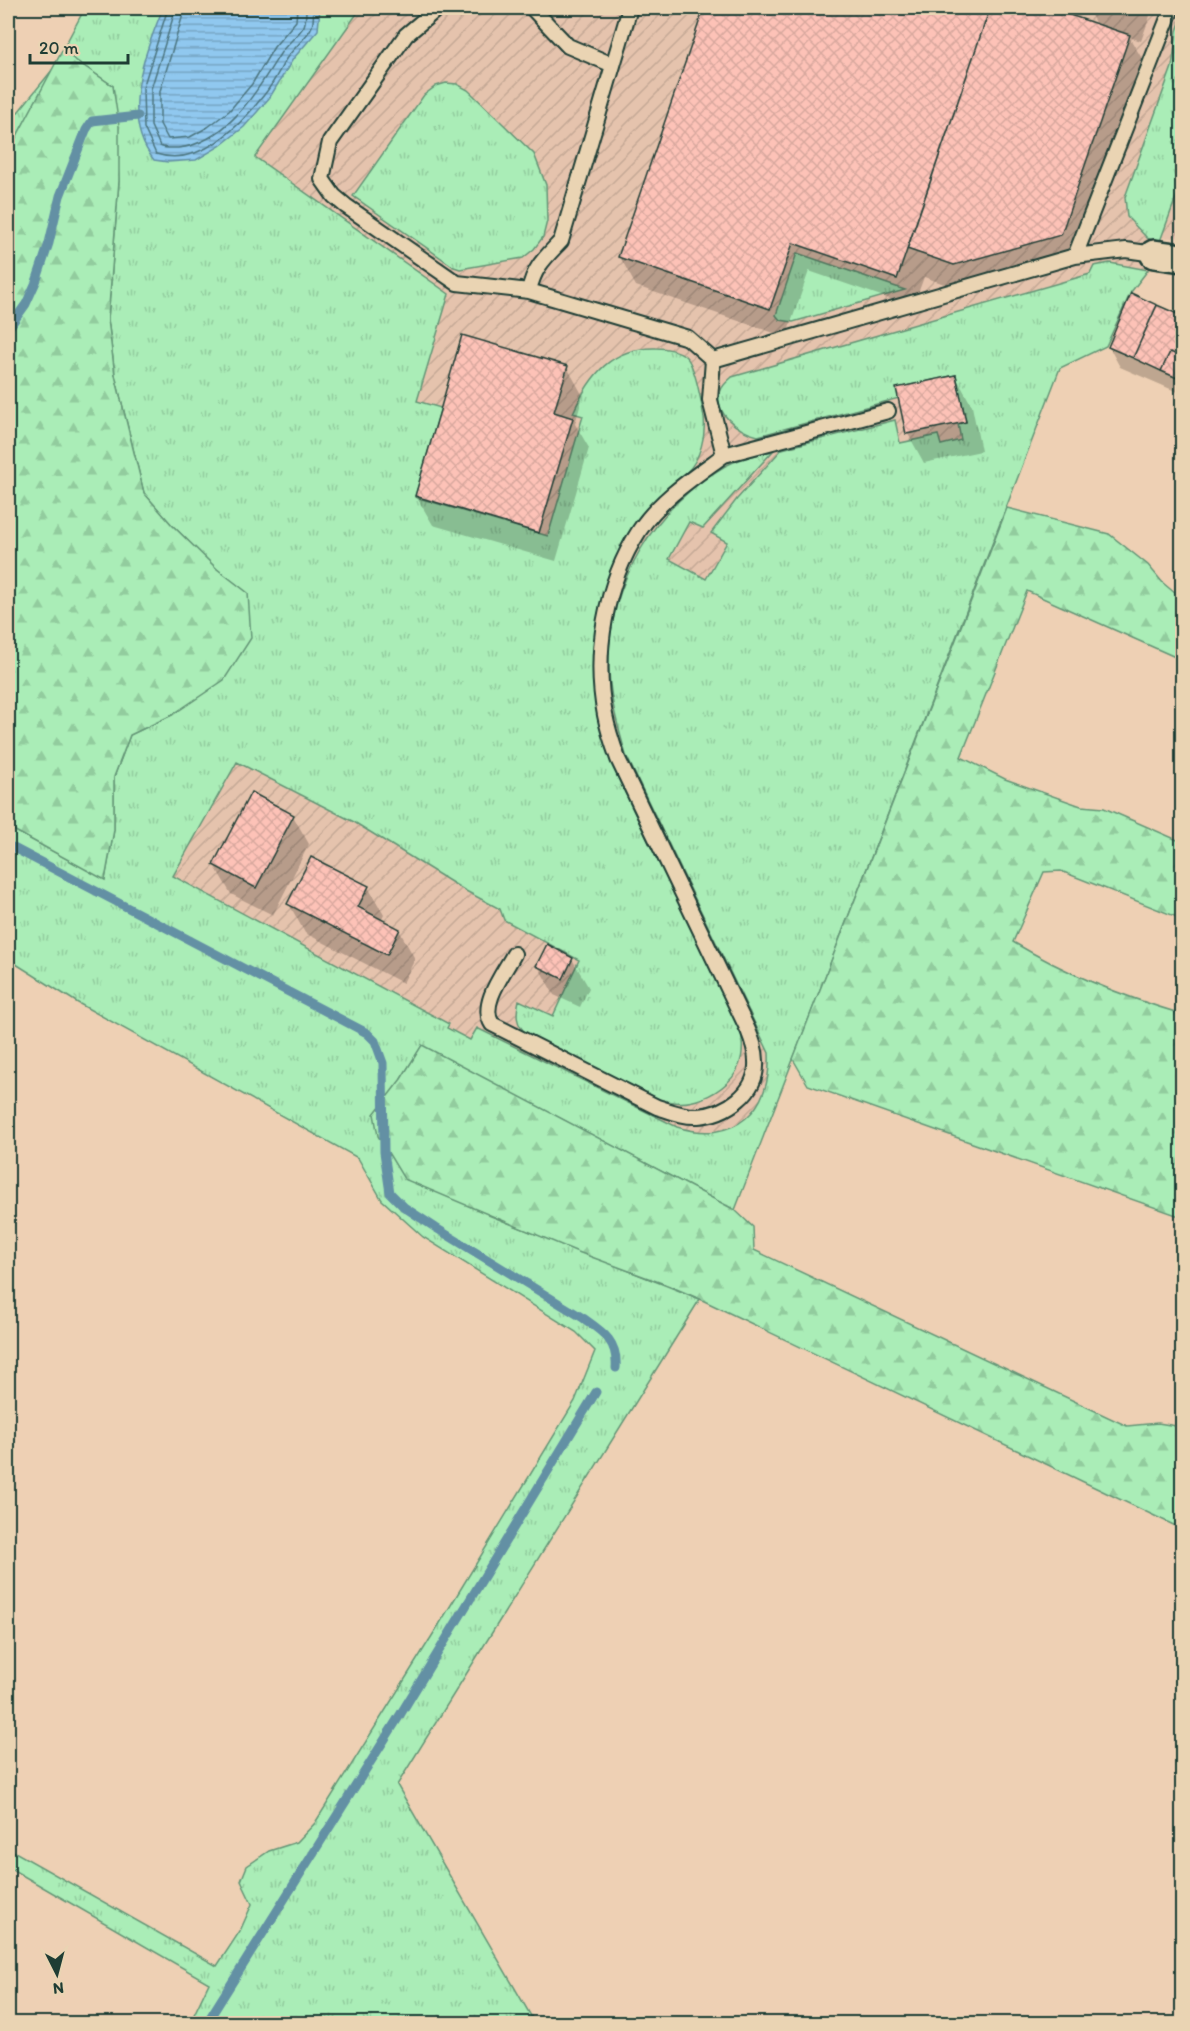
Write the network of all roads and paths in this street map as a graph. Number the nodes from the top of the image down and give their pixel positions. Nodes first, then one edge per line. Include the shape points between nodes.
1 (438, 8) edge
2 (532, 8) edge
3 (630, 8) edge
4 (1172, 8) edge
5 (613, 65) junction
6 (1154, 254) joint
7 (1075, 256) junction
8 (1182, 258) edge
9 (529, 291) junction
10 (713, 360) junction
11 (888, 411) dead end
12 (724, 455) junction
13 (514, 954) dead end

1 - 9 lane via 406,35 330,142 322,179 346,206 457,283
2 - 5 lane via 568,46
3 - 5 lane
4 - 7 lane
5 - 9 lane via 561,241 532,276
6 - 7 lane via 1126,250
6 - 8 street
7 - 10 lane
9 - 10 lane via 688,338
10 - 12 lane via 710,400
11 - 12 lane
12 - 13 lane via 680,488 640,530 611,592 600,663 604,714 618,759 755,1048 757,1064 745,1095 717,1112 680,1115 492,1024 487,1008

